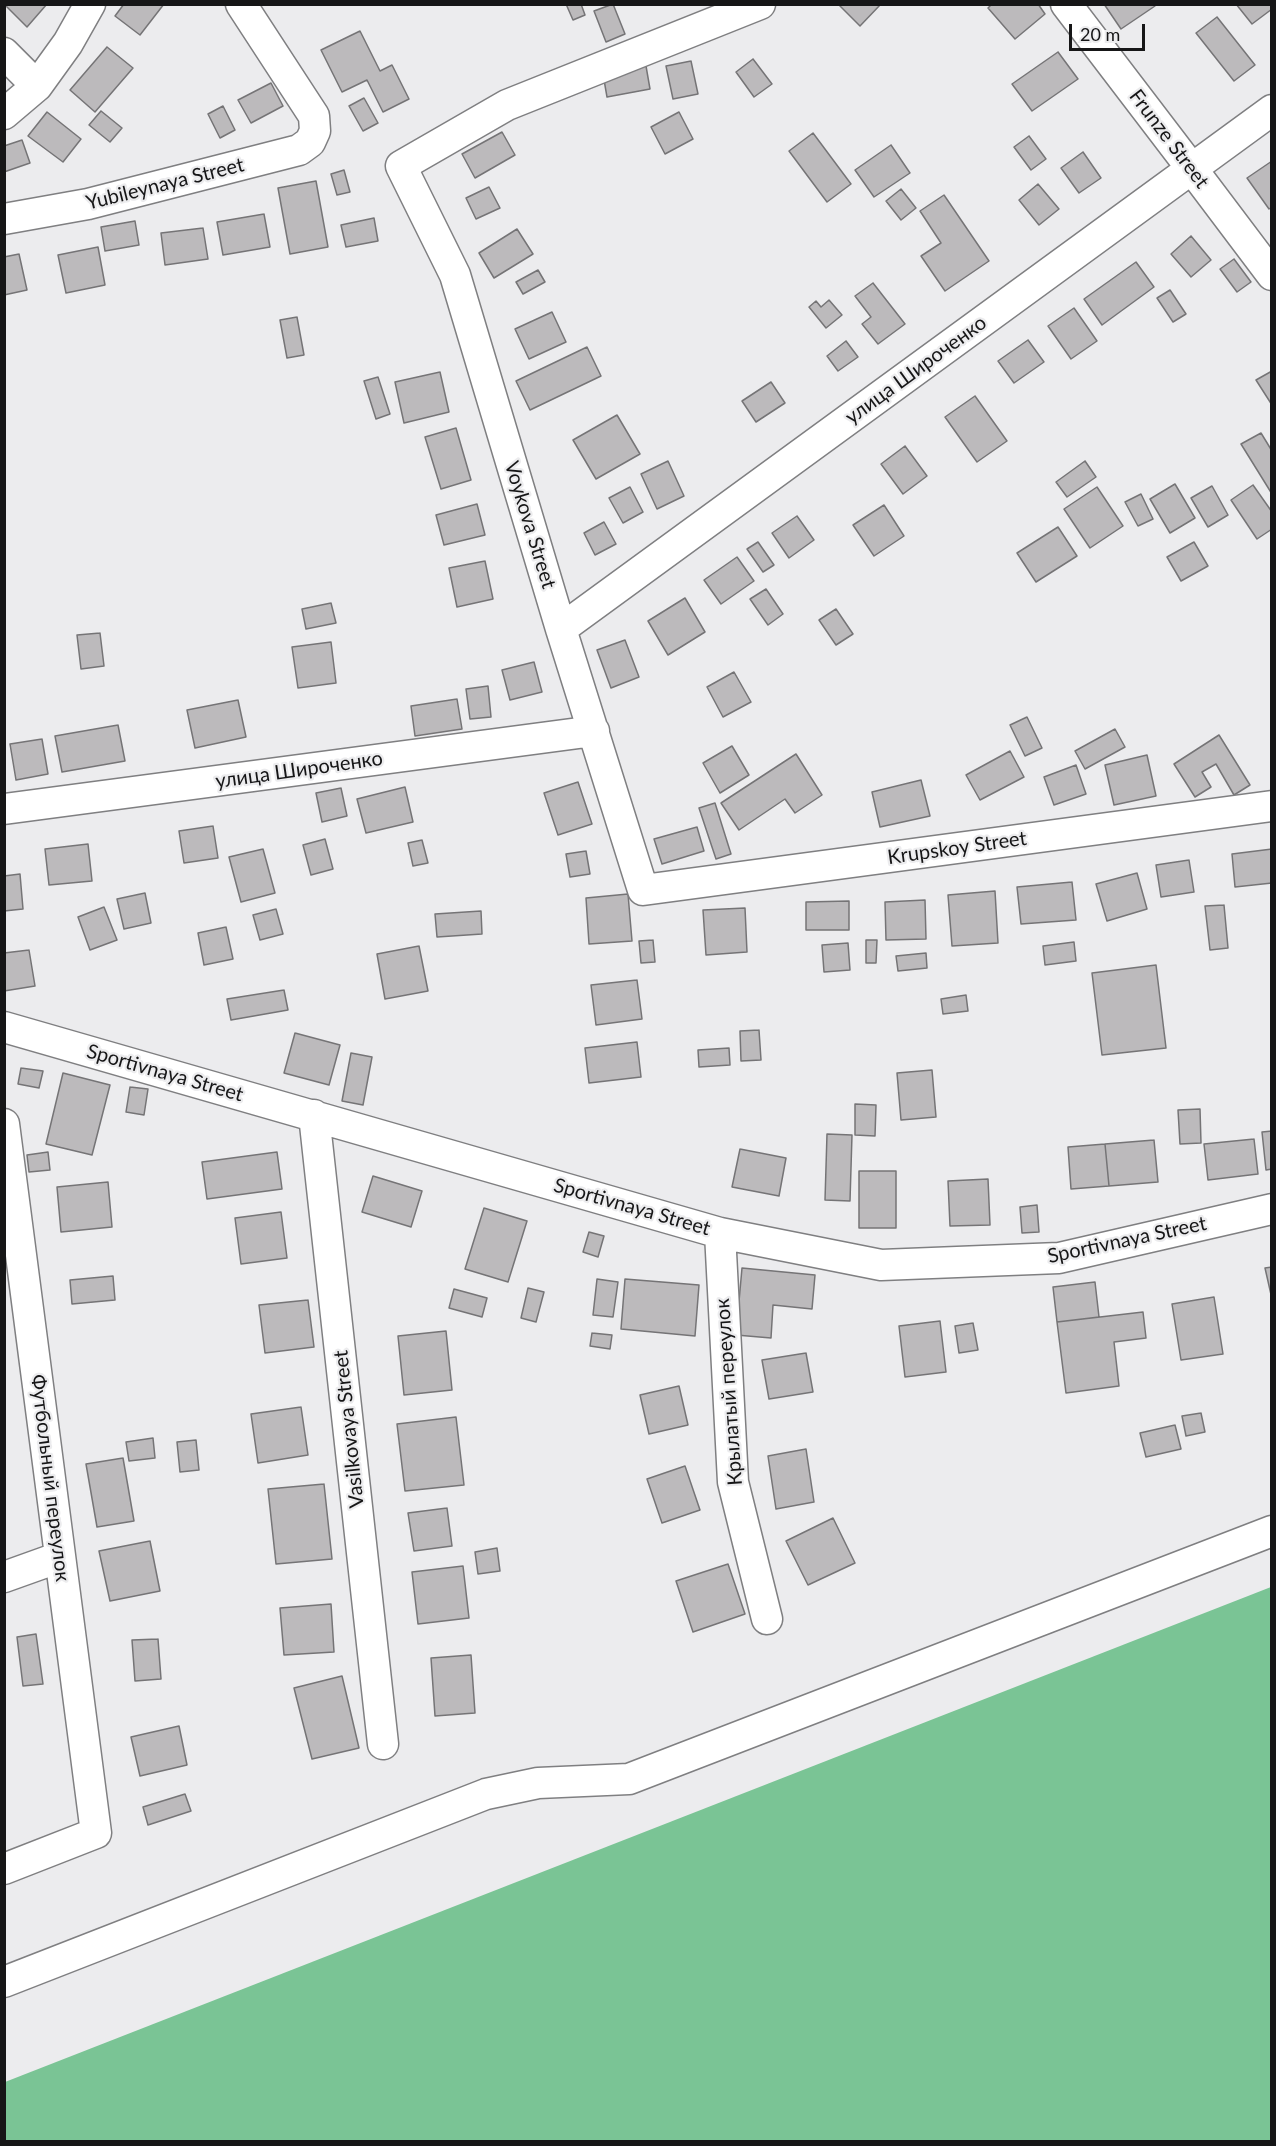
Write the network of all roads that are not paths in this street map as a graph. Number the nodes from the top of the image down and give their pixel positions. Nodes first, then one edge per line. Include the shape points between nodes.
1 (90, 4) edge
2 (241, 4) edge
3 (760, 4) edge
4 (1066, 4) edge
5 (4, 53) edge
6 (37, 86) junction
7 (1272, 110) edge
8 (4, 114) edge
9 (1192, 169) junction
10 (4, 219) edge
11 (1272, 275) edge
12 (561, 629) junction
13 (594, 731) junction
14 (1272, 806) edge
15 (4, 809) edge
16 (643, 890) joint
17 (4, 1027) edge
18 (314, 1115) junction
19 (4, 1124) edge
20 (1272, 1209) edge
21 (720, 1233) junction
22 (12, 1250) edge
23 (1272, 1531) edge
24 (60, 1557) junction
25 (4, 1577) edge
26 (766, 1619) dead end
27 (383, 1744) dead end
28 (4, 1869) edge
29 (4, 1982) edge

1 - 6 street
2 - 10 street, Yubileynaya Street via 314,116 315,131 310,142 299,150 88,204
3 - 12 street, Voykova Street via 507,105 400,166 455,274
4 - 9 street, Frunze Street
5 - 6 street
6 - 8 street
7 - 9 street, улица Широченко
9 - 11 street, Frunze Street
9 - 12 street, улица Широченко
12 - 13 street, Voykova Street
13 - 15 street, улица Широченко
13 - 16 street, Voykova Street
14 - 16 street, Krupskoy Street
17 - 18 street, Sportivnaya Street
18 - 21 street, Sportivnaya Street
18 - 27 street, Vasilkovaya Street
19 - 22 street, Футбольный переулок
20 - 21 street, Sportivnaya Street via 1059,1258 881,1265
21 - 26 street, Крылатый переулок via 733,1482
22 - 24 street, Футбольный переулок
23 - 29 street via 629,1779 538,1783 486,1794
24 - 25 street
24 - 28 street, Футбольный переулок via 96,1833

